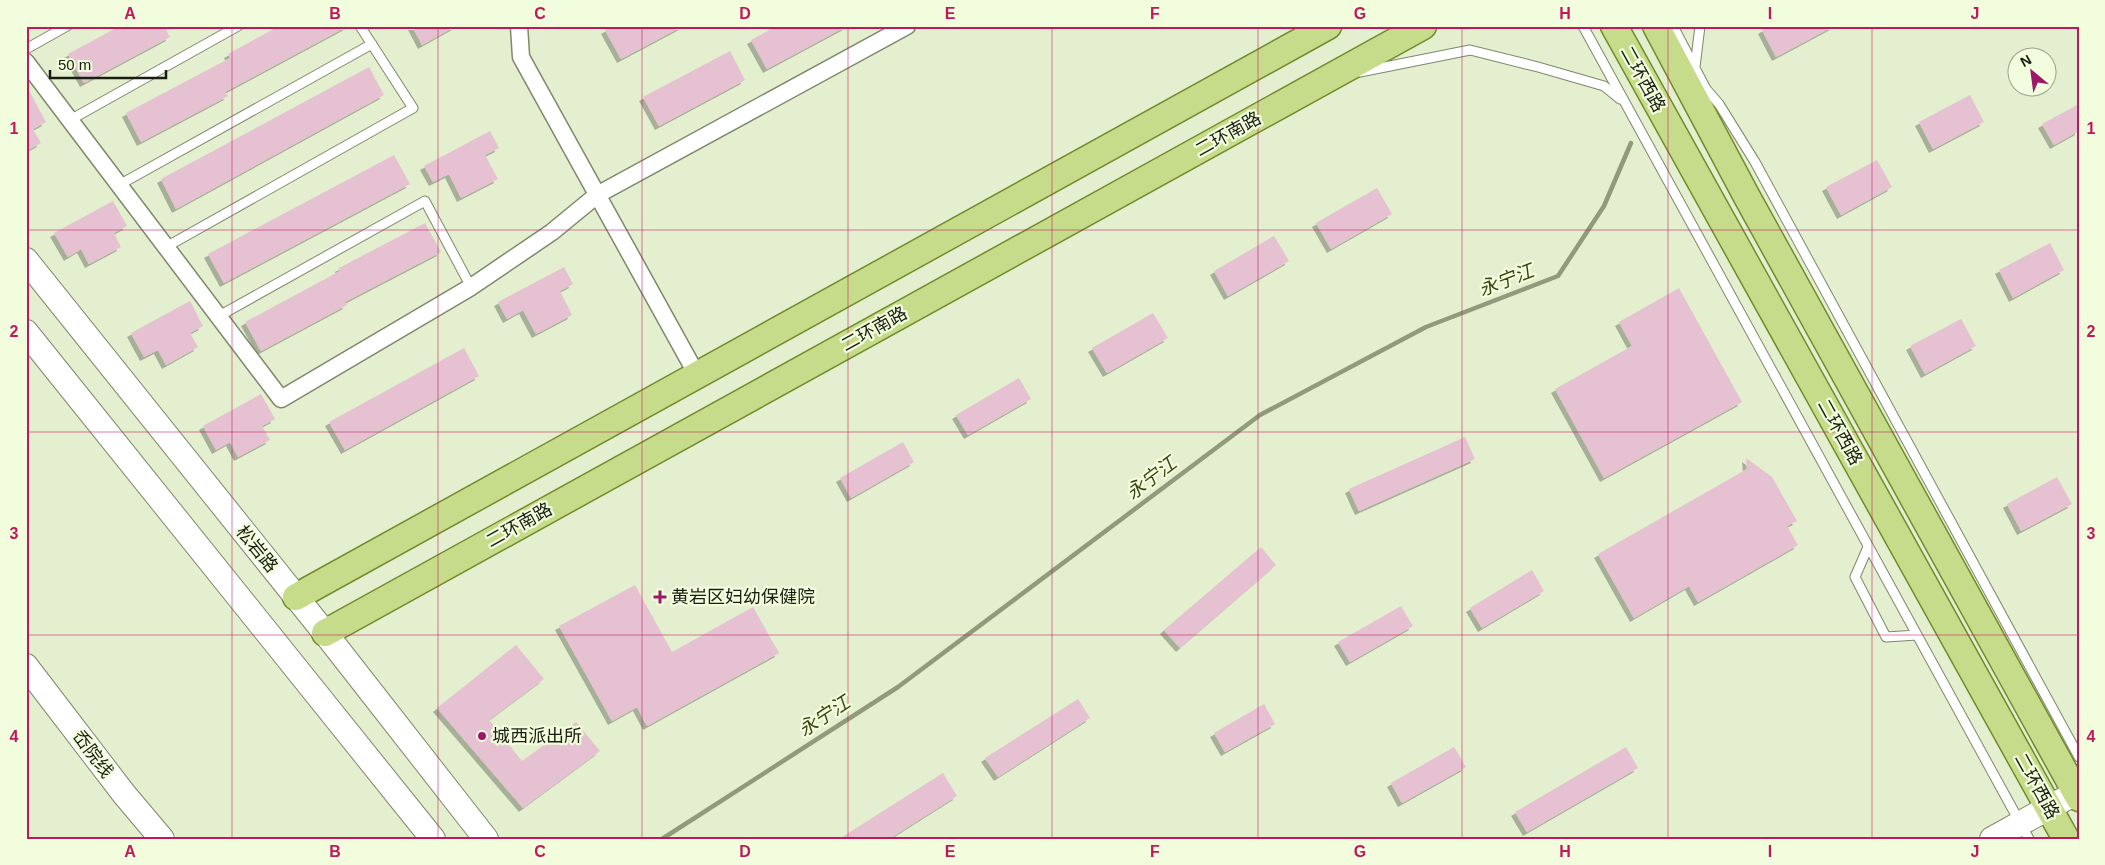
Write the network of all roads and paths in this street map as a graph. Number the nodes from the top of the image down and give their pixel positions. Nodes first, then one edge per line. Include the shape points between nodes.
1 (67, 26) edge
2 (238, 26) edge
3 (360, 26) edge
4 (519, 26) edge
5 (907, 26) edge
6 (1328, 26) edge
7 (1423, 26) edge
8 (1583, 26) edge
9 (1614, 26) edge
10 (1656, 26) edge
11 (1672, 26) edge
12 (1700, 26) edge
13 (1308, 33) edge
14 (372, 44) junction
15 (26, 49) edge
16 (26, 62) edge
17 (1695, 68) junction
18 (1330, 78) junction
19 (1624, 102) junction
20 (70, 120) junction
21 (119, 185) junction
22 (598, 195) junction
23 (166, 247) junction
24 (26, 260) edge
25 (471, 287) junction
26 (219, 316) junction
27 (26, 332) edge
28 (697, 375) junction
29 (1868, 547) junction
30 (296, 597) junction
31 (324, 633) junction
32 (1917, 635) junction
33 (26, 666) edge
34 (2079, 756) edge
35 (2078, 794) edge
36 (2049, 807) junction
37 (2024, 831) edge
38 (162, 839) edge
39 (433, 839) edge
40 (486, 839) edge
41 (1992, 839) edge
42 (2066, 839) edge

1 - 15 lane
2 - 20 lane
3 - 14 lane
4 - 22 street via 521,57
5 - 22 street
6 - 13 main road
7 - 18 main road, 二环南路
8 - 19 lane
9 - 36 main road, 二环西路
10 - 35 main road, 二环西路 via 1747,197
11 - 17 lane
12 - 17 lane
13 - 28 main road
14 - 21 lane
14 - 23 lane via 413,108
16 - 20 street
17 - 34 lane via 1755,162
18 - 19 lane via 1470,50 1604,86
18 - 31 main road, 二环南路
19 - 29 lane
20 - 21 street
21 - 23 street
22 - 25 street via 552,232
22 - 28 street
23 - 26 street
24 - 30 main road, 松岩路
25 - 26 street via 281,399
25 - 26 lane via 426,201
27 - 39 main road
28 - 30 main road
29 - 32 lane
29 - 32 lane via 1855,577 1886,637
30 - 31 main road, 松岩路
31 - 40 main road, 松岩路
32 - 37 lane
33 - 38 main road, 岙院线
35 - 36 main road
36 - 37 main road
36 - 42 main road, 二环西路
37 - 41 main road

